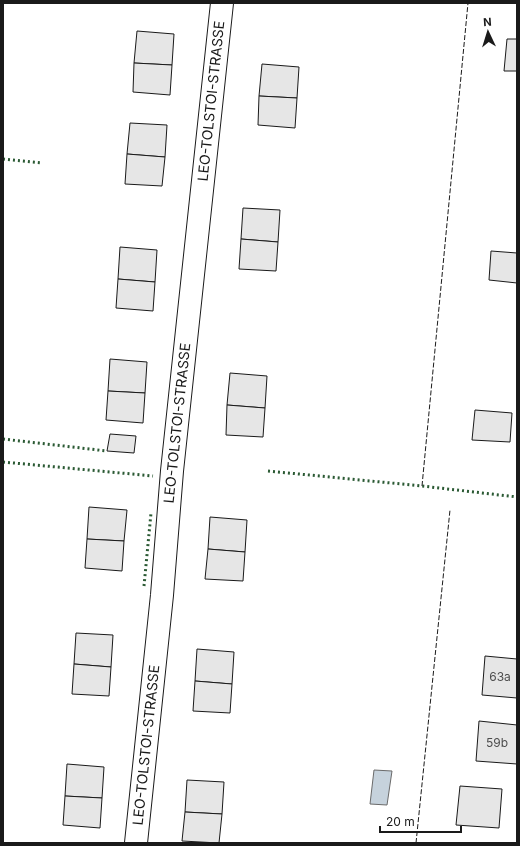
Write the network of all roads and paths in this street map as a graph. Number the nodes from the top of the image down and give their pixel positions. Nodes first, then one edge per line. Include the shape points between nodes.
1 (222, 3) edge
2 (136, 843) edge

1 - 2 street, LEO-TOLSTOI-STRASSE via 172,471

